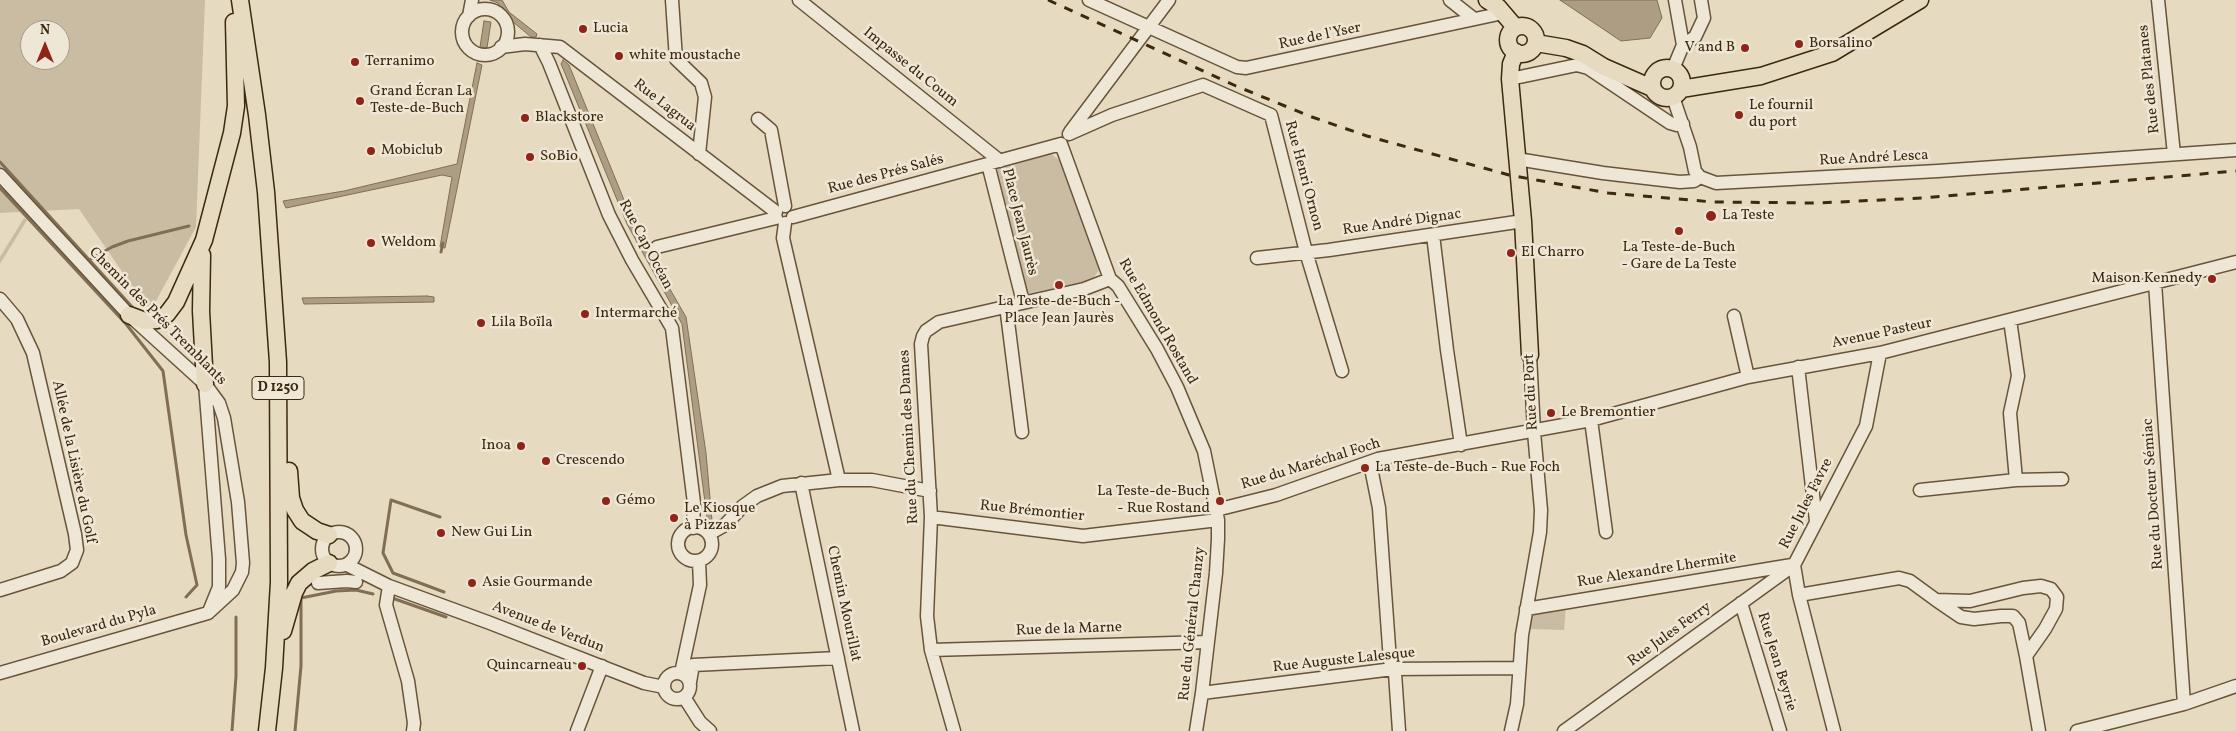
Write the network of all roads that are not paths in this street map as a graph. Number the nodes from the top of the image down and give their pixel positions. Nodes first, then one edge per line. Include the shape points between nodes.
1 (231, 0) edge
2 (240, 0) edge
3 (472, 0) edge
4 (672, 0) edge
5 (799, 0) edge
6 (1089, 0) edge
7 (1169, 0) edge
8 (1450, 0) edge
9 (1487, 0) edge
10 (1675, 0) edge
11 (1701, 0) edge
12 (1920, 0) edge
13 (2158, 0) edge
14 (482, 5) edge
15 (1502, 13) junction
16 (469, 16) junction
17 (1474, 19) junction
18 (1150, 27) junction
19 (1515, 27) junction
20 (507, 30) junction
21 (1536, 43) junction
22 (525, 44) junction
23 (1683, 45) junction
24 (540, 46) junction
25 (501, 47) junction
26 (1516, 52) junction
27 (1656, 72) junction
28 (1626, 76) junction
29 (1510, 79) junction
30 (1677, 83) junction
31 (1652, 88) junction
32 (758, 119) dead end
33 (1683, 124) junction
34 (1069, 134) junction
35 (1061, 144) junction
36 (2236, 150) edge
37 (700, 154) junction
38 (2174, 154) junction
39 (1517, 159) junction
40 (994, 163) junction
41 (0, 175) edge
42 (1700, 177) junction
43 (783, 215) junction
44 (1523, 221) junction
45 (1433, 235) junction
46 (204, 240) junction
47 (657, 247) dead end
48 (1306, 252) junction
49 (1257, 258) dead end
50 (2236, 262) edge
51 (1110, 279) junction
52 (2155, 283) junction
53 (0, 299) edge
54 (1022, 302) junction
55 (1006, 306) junction
56 (129, 315) junction
57 (1734, 316) dead end
58 (2010, 320) junction
59 (1880, 353) junction
60 (1530, 355) joint
61 (278, 362) junction
62 (1798, 367) junction
63 (1342, 371) dead end
64 (1748, 377) junction
65 (205, 384) junction
66 (1591, 420) junction
67 (1022, 432) dead end
68 (1534, 432) junction
69 (1461, 445) junction
70 (1370, 463) junction
71 (2062, 479) dead end
72 (839, 480) junction
73 (2016, 480) junction
74 (801, 483) junction
75 (1920, 490) dead end
76 (930, 492) junction
77 (1217, 515) junction
78 (931, 517) junction
79 (1816, 520) junction
80 (693, 528) junction
81 (1606, 532) dead end
82 (709, 534) junction
83 (329, 535) junction
84 (356, 554) junction
85 (699, 561) junction
86 (337, 565) junction
87 (1794, 565) junction
88 (361, 578) junction
89 (336, 581) junction
90 (318, 583) dead end
91 (389, 586) junction
92 (0, 590) edge
93 (1799, 594) junction
94 (1936, 600) junction
95 (1741, 603) junction
96 (1526, 609) junction
97 (208, 613) junction
98 (1208, 642) junction
99 (931, 650) junction
100 (2026, 656) junction
101 (838, 658) junction
102 (274, 662) junction
103 (602, 666) junction
104 (1519, 668) junction
105 (1393, 669) junction
106 (0, 673) edge
107 (686, 678) junction
108 (2236, 686) edge
109 (664, 687) junction
110 (1202, 693) junction
111 (684, 697) junction
112 (2184, 704) junction
113 (267, 731) edge
114 (414, 731) edge
115 (577, 731) edge
116 (710, 731) edge
117 (854, 731) edge
118 (954, 731) edge
119 (1196, 731) edge
120 (1400, 731) edge
121 (1511, 731) edge
122 (1564, 731) edge
123 (1780, 731) edge
124 (1834, 731) edge
125 (2039, 731) edge
126 (2077, 731) edge

1 - 46 main road via 236,106
2 - 61 main road, D 1250 via 266,192
3 - 16 street
4 - 37 street via 676,59 701,83 705,98
5 - 40 street, Impasse du Coum
6 - 18 street, Rue de l'Yser
7 - 18 street
8 - 17 street
9 - 15 main road
10 - 23 street
11 - 23 street via 1704,18 1695,37
12 - 30 main road via 1832,53 1761,76 1704,84
13 - 38 street, Rue des Platanes
14 - 16 street
14 - 20 street via 502,17
15 - 17 street, Rue de l'Yser
15 - 19 main road
16 - 25 street via 462,31 467,46 474,52 488,55
17 - 18 street, Rue de l'Yser via 1255,68 1238,66
18 - 34 street
19 - 21 main road via 1529,27 1535,34
19 - 26 main road via 1508,42
20 - 22 street
20 - 25 street via 507,38
21 - 26 main road via 1528,52
21 - 28 main road via 1583,54
22 - 24 street, Rue Lagrua
22 - 25 street, Rue Lagrua
23 - 30 street
24 - 37 street, Rue Lagrua via 560,46
24 - 80 street, Rue Cap Océan via 609,215 672,328 694,503
26 - 29 main road, Rue du Port
27 - 28 main road
27 - 30 main road via 1664,68
27 - 31 main road
28 - 31 main road
29 - 33 street via 1577,65 1588,68 1670,123
29 - 39 main road, Rue du Port
30 - 31 main road via 1663,98
30 - 33 street
32 - 43 street via 771,130
33 - 42 street via 1695,171
34 - 35 street
34 - 48 street, Rue Henri Ornon via 1203,85 1271,116
35 - 40 street, Place Jean Jaurès
35 - 51 street, Rue Edmond Rostand
36 - 38 street, Rue André Lesca
37 - 43 street, Rue Lagrua
38 - 42 street, Rue André Lesca via 1716,183
39 - 42 street, Rue André Lesca via 1680,182
39 - 44 main road, Rue du Port
40 - 43 street, Rue des Prés Salés
40 - 54 street, Place Jean Jaurès
41 - 56 street, Chemin des Prés Tremblants
43 - 47 street
43 - 72 street via 783,238
44 - 45 street, Rue André Dignac
44 - 60 main road, Rue du Port
45 - 48 street, Rue André Dignac
45 - 69 street
46 - 56 main road via 176,302 167,314 157,320 145,321
46 - 65 main road via 200,293
48 - 49 street, Rue André Dignac
48 - 63 street
50 - 52 street, Avenue Pasteur
51 - 54 street, Rue du Chemin des Dames via 1084,289
51 - 77 street, Rue Edmond Rostand via 1118,286 1157,349 1176,387 1200,441
52 - 58 street, Avenue Pasteur
52 - 112 street, Rue du Docteur Sémiac
53 - 92 street, Allée de la Lisière du Golf via 17,318 33,353 77,550 72,563 61,571
54 - 55 street, Rue du Chemin des Dames
55 - 67 street
55 - 76 street, Rue du Chemin des Dames via 939,322 926,330 923,336
56 - 65 street, Chemin des Prés Tremblants
57 - 64 street
58 - 59 street, Avenue Pasteur
58 - 73 street via 2018,376 2010,414
59 - 62 street, Avenue Pasteur
59 - 79 street, Rue Jules Favre via 1866,426
60 - 68 street, Rue du Port
61 - 83 main road via 291,498 302,521
61 - 102 main road, D 1250 via 279,573
62 - 64 street, Avenue Pasteur
62 - 79 street
64 - 66 street, Avenue Pasteur
65 - 97 street via 218,528 219,577 217,596
65 - 97 street, Chemin des Prés Tremblants via 219,403 224,418 243,553 242,572 233,590
66 - 68 street, Avenue Pasteur
66 - 81 street
68 - 69 street, Rue du Maréchal Foch
68 - 96 street, Rue du Port via 1541,510
69 - 70 street, Rue du Maréchal Foch
70 - 77 street, Rue du Maréchal Foch
70 - 105 street via 1379,508
71 - 73 street
72 - 74 street
72 - 76 street via 872,480
73 - 75 street
74 - 82 street via 771,489 757,496 725,525
74 - 101 street, Chemin Mourillat
76 - 78 street, Rue du Chemin des Dames
77 - 78 street, Rue Brémontier via 1084,536
77 - 98 street, Rue du Général Chanzy via 1216,573
78 - 99 street, Rue du Chemin des Dames via 927,616
79 - 87 street, Rue Jules Favre
80 - 82 street
80 - 85 street via 685,531 678,545 688,560
82 - 85 street via 712,545 707,556
83 - 84 street via 338,531 347,533 356,544
83 - 86 street via 322,549 324,557
84 - 86 street
84 - 88 street
85 - 107 street via 700,585
86 - 88 street, Avenue de Verdun
86 - 89 street
86 - 102 main road via 313,571 296,588
87 - 93 street, Rue Jules Favre
87 - 95 street, Rue Jules Ferry
87 - 96 street, Rue Alexandre Lhermite
88 - 89 street, Avenue de Verdun
88 - 91 street, Avenue de Verdun
89 - 90 street, Avenue de Verdun
91 - 103 street, Avenue de Verdun
91 - 114 street via 386,605 408,680
93 - 94 street via 1899,578 1910,581
93 - 124 street, Rue Jules Favre
94 - 100 street via 1961,617 2013,616 2019,623
94 - 100 street via 1970,601 2023,588 2041,586 2051,589 2057,597 2056,609
95 - 122 street, Rue Jules Ferry
95 - 123 street, Rue Jean Beyrie
96 - 104 street, Rue du Port
97 - 106 street, Boulevard du Pyla
98 - 99 street, Rue de la Marne
98 - 110 street, Rue du Général Chanzy
99 - 118 street, Rue du Chemin des Dames
100 - 125 street
101 - 107 street via 693,665
101 - 117 street, Chemin Mourillat
102 - 113 main road, D 1250
103 - 109 street, Avenue de Verdun via 644,683
103 - 115 street
104 - 105 street, Rue Auguste Lalesque
104 - 121 street, Rue du Port via 1517,704
105 - 110 street, Rue Auguste Lalesque
105 - 120 street via 1396,672
107 - 109 street via 669,675
107 - 111 street via 689,691
108 - 112 street
109 - 111 street via 671,698
110 - 119 street, Rue du Général Chanzy
111 - 116 street
112 - 126 street

